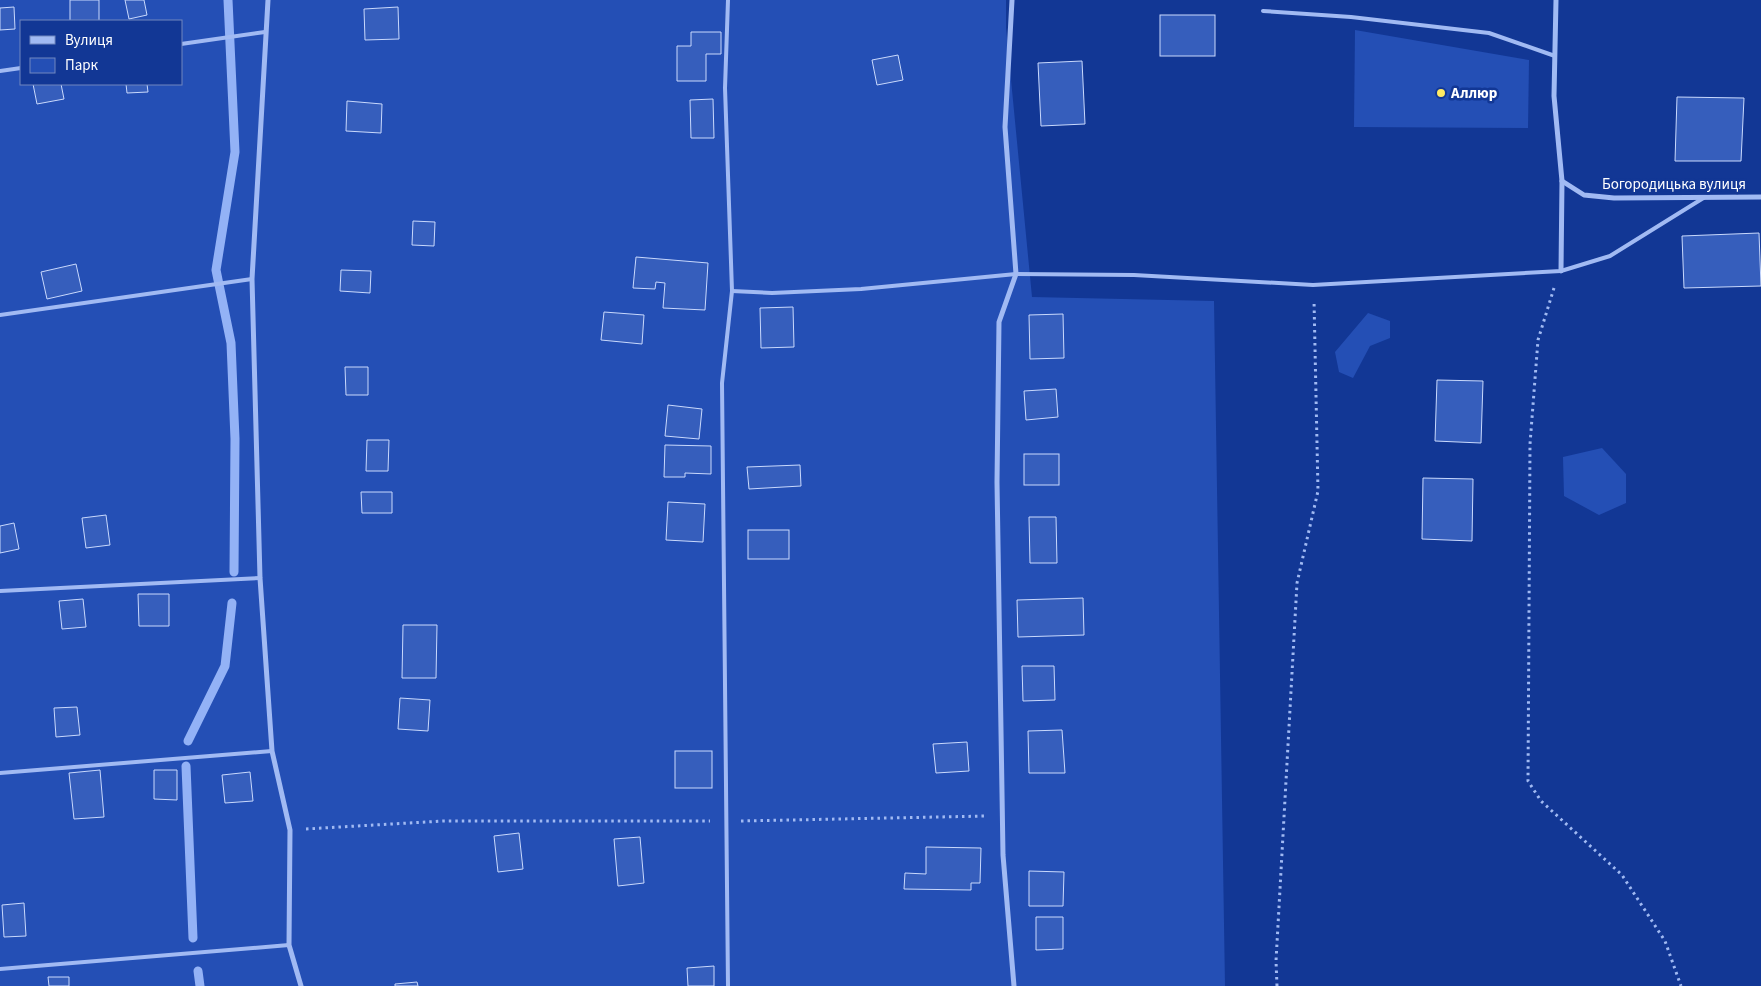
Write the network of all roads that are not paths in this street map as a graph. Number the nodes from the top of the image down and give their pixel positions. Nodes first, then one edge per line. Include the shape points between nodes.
1 (268, 0) edge
2 (728, 0) edge
3 (1012, 0) edge
4 (1556, 0) edge
5 (1263, 11) dead end
6 (266, 32) junction
7 (182, 44) edge
8 (1555, 56) junction
9 (20, 68) edge
10 (0, 71) edge
11 (1562, 181) junction
12 (1705, 197) junction
13 (1761, 197) edge
14 (1561, 271) junction
15 (1016, 274) junction
16 (252, 279) junction
17 (732, 291) junction
18 (0, 315) edge
19 (260, 578) junction
20 (0, 591) edge
21 (272, 750) junction
22 (0, 773) edge
23 (289, 945) junction
24 (0, 969) edge
25 (301, 986) edge
26 (728, 986) edge
27 (1014, 986) edge

1 - 6 street
2 - 17 lane via 725,88
3 - 15 street via 1005,127
4 - 8 street
5 - 8 lane via 1489,32
6 - 7 lane
6 - 16 street
8 - 11 street via 1554,96
9 - 10 lane
11 - 12 street, Богородицька вулиця via 1584,195 1614,198
11 - 14 street
12 - 13 street, Богородицька вулиця
12 - 14 lane via 1610,256
14 - 15 lane via 1313,285 1134,275
15 - 17 lane via 860,289 772,293
15 - 27 street via 999,322 997,482 1003,855
16 - 18 lane
16 - 19 street
17 - 26 lane via 722,383
19 - 20 lane
19 - 21 street
21 - 22 lane
21 - 23 street via 290,830
23 - 24 lane
23 - 25 street

